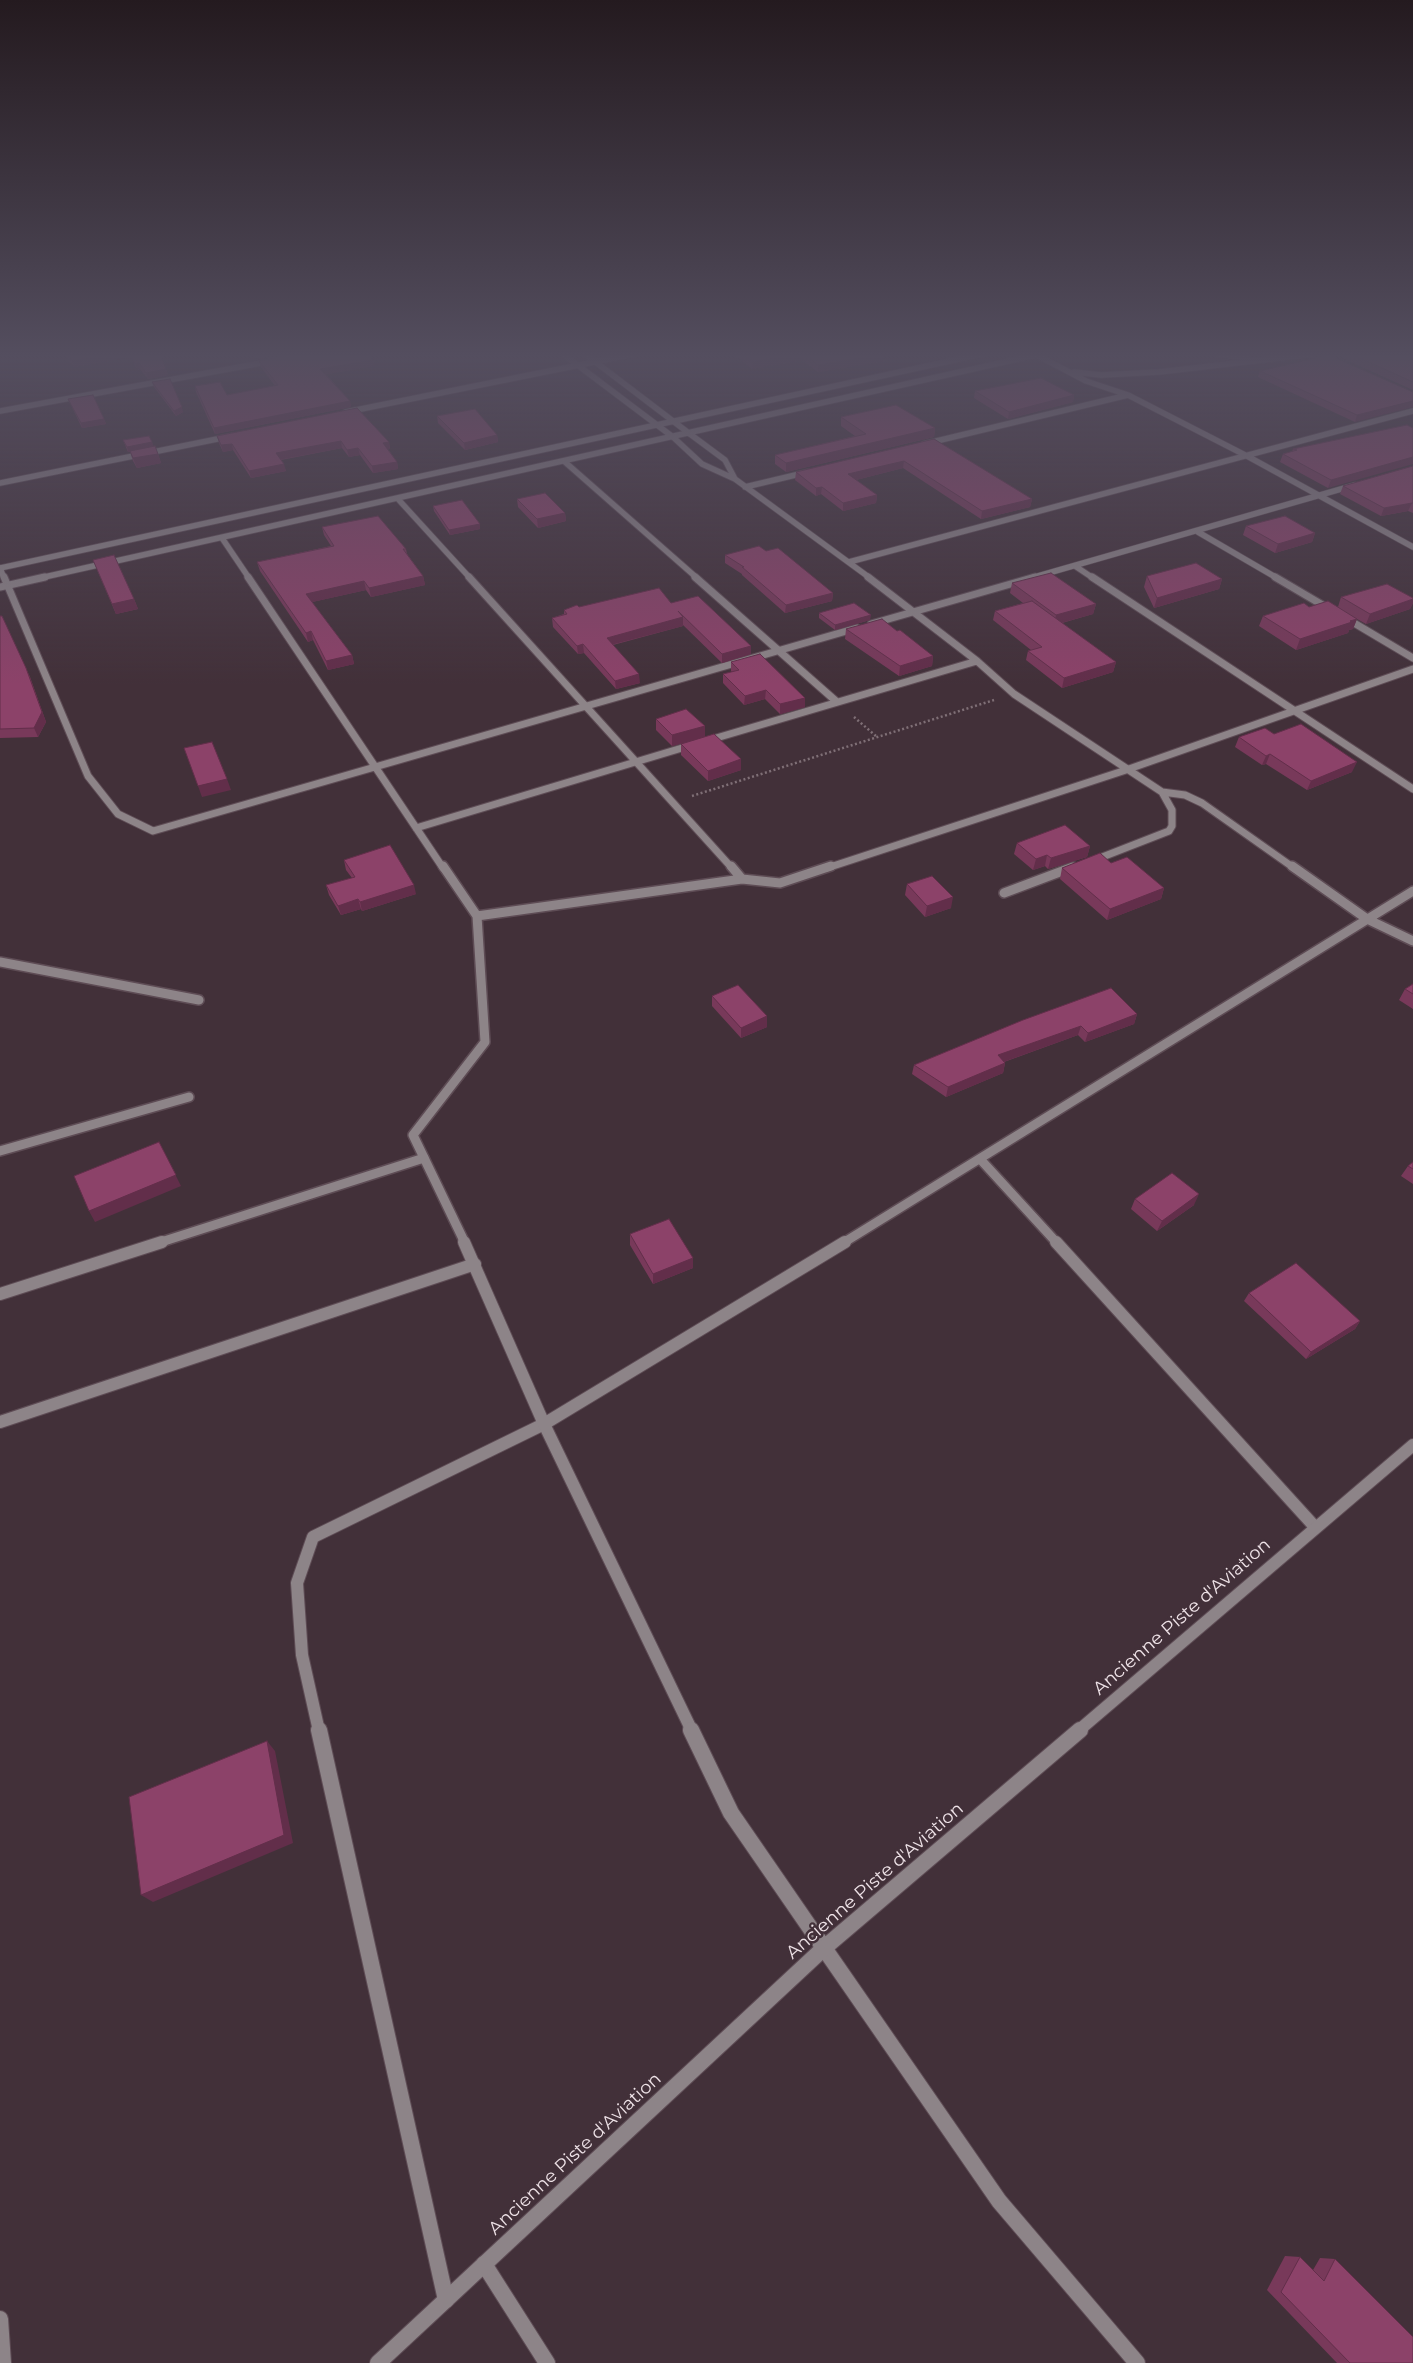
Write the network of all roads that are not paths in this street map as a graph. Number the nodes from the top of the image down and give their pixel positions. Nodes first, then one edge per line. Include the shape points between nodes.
1 (91, 464) edge
2 (473, 464) edge
3 (555, 464) edge
4 (568, 464) edge
5 (703, 464) edge
6 (727, 464) edge
7 (1216, 464) edge
8 (1262, 464) edge
9 (812, 471) edge
10 (735, 480) junction
11 (1366, 482) edge
12 (0, 483) edge
13 (745, 487) junction
14 (1320, 496) junction
15 (398, 499) junction
16 (1198, 532) junction
17 (222, 538) junction
18 (1413, 547) edge
19 (849, 562) junction
20 (1075, 566) junction
21 (0, 568) edge
22 (4, 586) edge
23 (914, 612) junction
24 (780, 651) junction
25 (1413, 658) edge
26 (977, 661) junction
27 (1413, 669) edge
28 (837, 702) junction
29 (585, 707) junction
30 (1294, 712) junction
31 (635, 762) junction
32 (376, 767) junction
33 (1126, 770) junction
34 (1413, 789) edge
35 (1162, 792) junction
36 (416, 828) junction
37 (1088, 862) edge
38 (1078, 866) edge
39 (742, 879) junction
40 (1413, 891) edge
41 (1004, 893) dead end
42 (477, 916) junction
43 (1367, 919) junction
44 (1413, 941) edge
45 (0, 962) edge
46 (199, 1000) dead end
47 (189, 1097) dead end
48 (0, 1151) edge
49 (424, 1158) junction
50 (981, 1160) junction
51 (475, 1264) junction
52 (0, 1294) edge
53 (0, 1422) edge
54 (544, 1424) junction
55 (1413, 1446) edge
56 (1316, 1527) junction
57 (824, 1948) junction
58 (484, 2264) junction
59 (446, 2300) junction
60 (0, 2319) edge
61 (3, 2363) edge
62 (378, 2363) edge
63 (547, 2363) edge
64 (1137, 2363) edge

1 - 12 street
2 - 21 street
3 - 15 street
4 - 24 street
5 - 10 street
6 - 10 street
7 - 19 street
8 - 14 street
9 - 13 street
10 - 13 street
11 - 14 street
13 - 19 street
14 - 16 street
14 - 18 street
15 - 17 street
15 - 29 street
16 - 20 street
16 - 25 street
17 - 22 street
17 - 32 street
19 - 23 street
20 - 23 street
20 - 30 street
21 - 22 street
22 - 32 street via 88,776 118,814 153,831
23 - 24 street
23 - 26 street
24 - 28 street
24 - 29 street
26 - 28 street
26 - 33 street via 1014,694
27 - 30 street
28 - 31 street
29 - 31 street
29 - 32 street
30 - 33 street
30 - 34 street
31 - 36 street
31 - 39 street
32 - 36 street
33 - 35 street
33 - 39 street via 780,883
35 - 37 street via 1172,810 1169,831
35 - 43 street via 1185,795 1202,803
36 - 42 street
38 - 41 street
39 - 42 street
40 - 43 street
42 - 49 street via 485,1042 413,1135
43 - 44 street
43 - 50 street
45 - 46 street
47 - 48 street
49 - 51 street
49 - 52 street
50 - 54 street
50 - 56 street
51 - 53 street
51 - 54 street
54 - 57 street via 731,1813
54 - 59 street via 313,1537 297,1583 302,1655
55 - 56 street, Ancienne Piste d'Aviation
56 - 57 street, Ancienne Piste d'Aviation
57 - 58 street, Ancienne Piste d'Aviation
57 - 64 street via 999,2201
58 - 59 street, Ancienne Piste d'Aviation
58 - 63 street
59 - 62 street, Ancienne Piste d'Aviation
60 - 61 street

